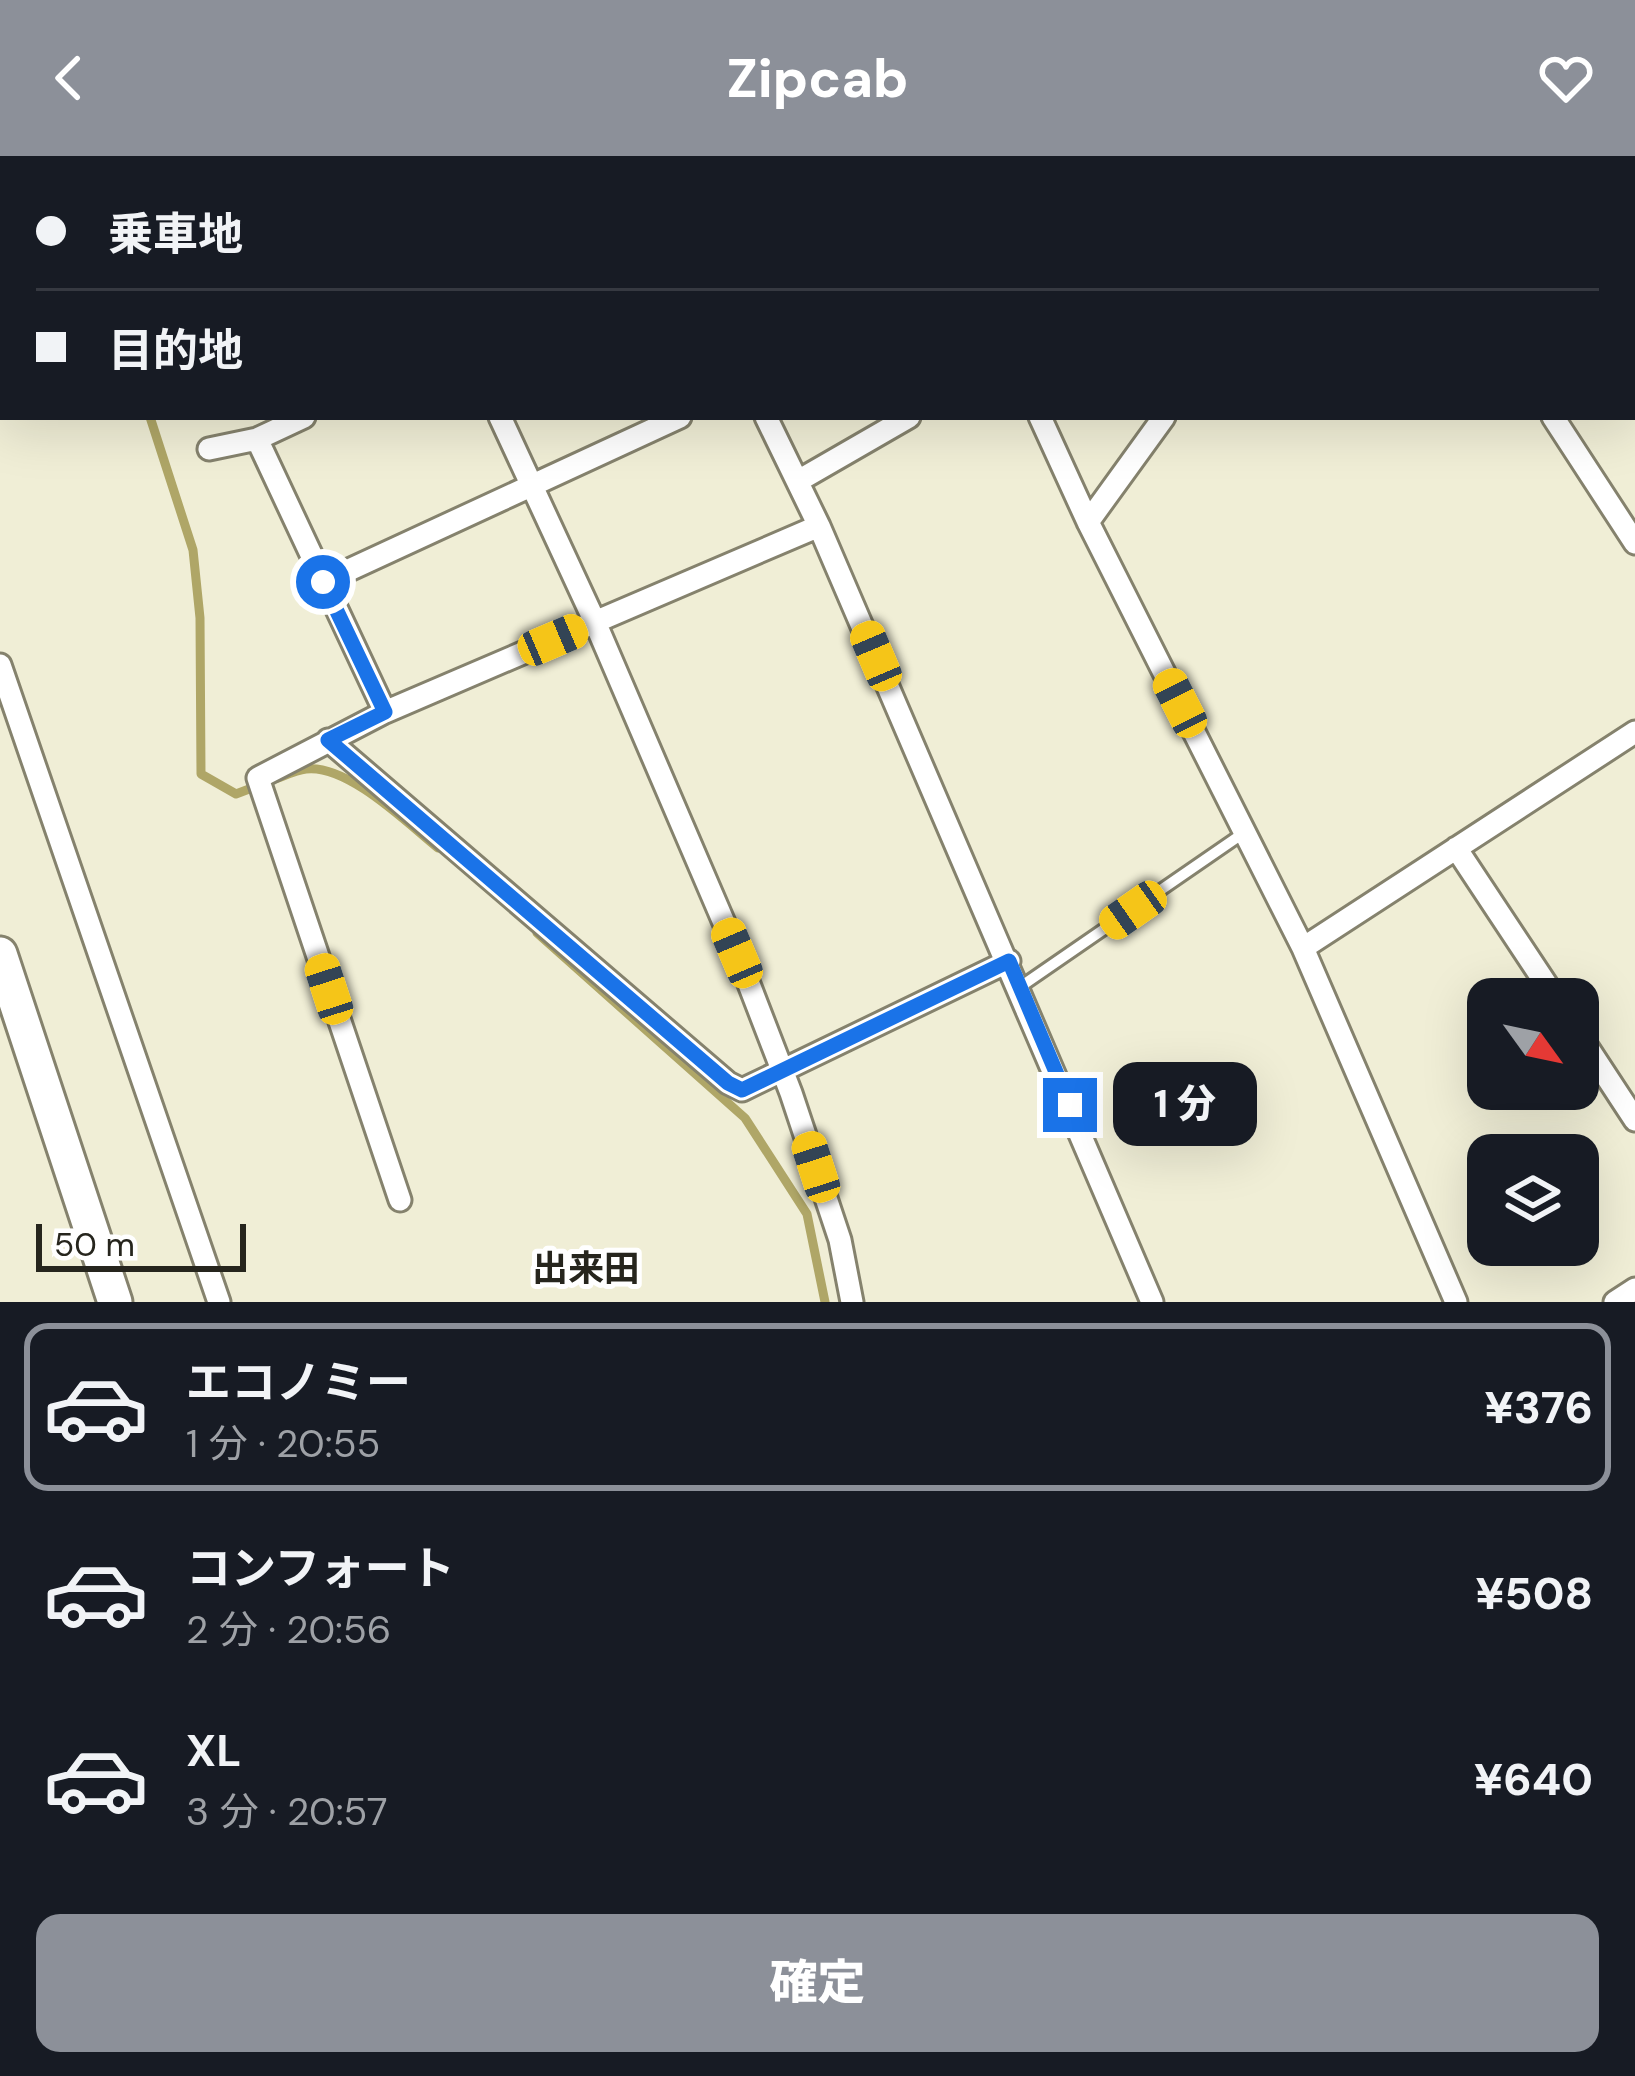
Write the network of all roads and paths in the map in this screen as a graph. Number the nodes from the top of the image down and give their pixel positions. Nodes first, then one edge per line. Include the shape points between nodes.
1 (298, 420) edge
2 (501, 420) edge
3 (673, 420) edge
4 (768, 420) edge
5 (904, 420) edge
6 (1041, 420) edge
7 (1162, 420) edge
8 (1555, 420) edge
9 (257, 439) junction
10 (209, 449) dead end
11 (798, 481) junction
12 (528, 484) junction
13 (1088, 522) junction
14 (819, 526) junction
15 (1635, 543) edge
16 (323, 582) junction
17 (595, 622) junction
18 (0, 665) edge
19 (385, 712) junction
20 (1635, 732) edge
21 (328, 740) junction
22 (1245, 832) junction
23 (1456, 848) junction
24 (1304, 948) junction
25 (0, 954) edge
26 (1009, 961) junction
27 (1542, 978) edge
28 (1020, 987) junction
29 (1599, 1065) edge
30 (778, 1069) junction
31 (1635, 1120) edge
32 (400, 1200) dead end
33 (1635, 1289) edge
34 (115, 1302) edge
35 (219, 1302) edge
36 (852, 1302) edge
37 (1153, 1302) edge
38 (1456, 1302) edge
39 (1616, 1302) edge

1 - 9 street
2 - 12 street
3 - 12 street
4 - 11 street
5 - 11 street
6 - 13 street
7 - 13 street
8 - 15 street
9 - 10 street
9 - 16 street
11 - 14 street
12 - 16 street
12 - 17 street
13 - 22 street
14 - 17 street
14 - 26 street
16 - 19 street
17 - 19 street
17 - 30 street via 737,953
18 - 35 street
19 - 21 street
20 - 23 street
21 - 30 street via 728,1083 742,1090
21 - 32 street via 258,778
22 - 24 street
22 - 28 lane
23 - 24 street
23 - 27 street
24 - 38 street
25 - 34 street
26 - 28 street
26 - 30 street
28 - 37 street
29 - 31 street
30 - 36 street via 840,1240
33 - 39 street

